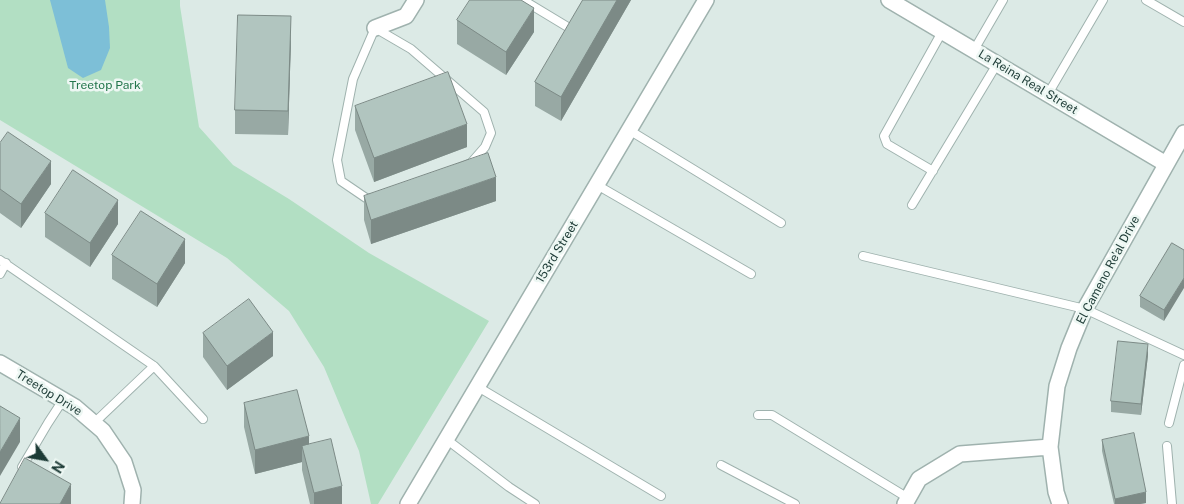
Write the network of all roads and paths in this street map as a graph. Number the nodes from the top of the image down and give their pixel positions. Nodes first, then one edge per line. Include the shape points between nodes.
1 (416, 0) edge
2 (523, 0) edge
3 (706, 0) edge
4 (1003, 0) edge
5 (1104, 0) edge
6 (1146, 0) edge
7 (899, 2) edge
8 (1184, 22) edge
9 (376, 28) junction
10 (942, 32) junction
11 (566, 37) edge
12 (974, 50) junction
13 (997, 64) junction
14 (1048, 94) junction
15 (629, 130) junction
16 (1184, 133) edge
17 (1166, 164) junction
18 (933, 171) junction
19 (596, 185) junction
20 (912, 205) dead end
21 (781, 223) dead end
22 (863, 256) dead end
23 (3, 261) edge
24 (0, 274) edge
25 (751, 274) dead end
26 (1086, 309) junction
27 (1184, 355) edge
28 (0, 363) edge
29 (1184, 365) edge
30 (154, 366) junction
31 (478, 387) junction
32 (63, 400) junction
33 (758, 415) dead end
34 (203, 419) dead end
35 (94, 423) junction
36 (1169, 423) dead end
37 (446, 439) junction
38 (1167, 446) dead end
39 (1050, 447) junction
40 (721, 465) dead end
41 (20, 472) edge
42 (661, 496) dead end
43 (906, 501) edge
44 (132, 504) edge
45 (408, 504) edge
46 (535, 504) edge
47 (795, 504) edge
48 (1060, 504) edge
49 (1172, 504) edge

1 - 9 street via 406,16
2 - 11 lane via 573,25
3 - 15 street, 153rd Street
4 - 12 lane
5 - 14 lane
6 - 8 lane
7 - 10 street, La Reina Real Street
9 - 9 lane via 411,49 484,112 491,133 486,147 471,163 384,201 366,198 341,181 337,160 353,79
10 - 12 street, La Reina Real Street
10 - 18 lane via 884,136 887,144
12 - 13 street, La Reina Real Street
13 - 14 street, La Reina Real Street
13 - 18 lane
14 - 17 street, La Reina Real Street
15 - 19 street, 153rd Street
15 - 21 lane
16 - 17 street, El Cameno Re'al Drive
17 - 26 street, El Cameno Re'al Drive
18 - 20 lane
19 - 25 lane
19 - 31 street, 153rd Street
22 - 26 lane
23 - 24 lane
23 - 30 lane
26 - 27 lane
26 - 39 street, El Cameno Re'al Drive via 1057,386
28 - 32 street, Treetop Drive
29 - 36 lane
30 - 34 lane
30 - 35 lane
31 - 37 street, 153rd Street
31 - 42 lane
32 - 35 street, Treetop Drive
32 - 41 lane
33 - 43 lane via 772,415
35 - 44 street, Treetop Drive via 124,462 133,490
37 - 45 street, 153rd Street
37 - 46 lane
38 - 49 lane
39 - 43 street via 960,454 919,479
39 - 48 street, El Cameno Re'al Drive
40 - 47 lane

